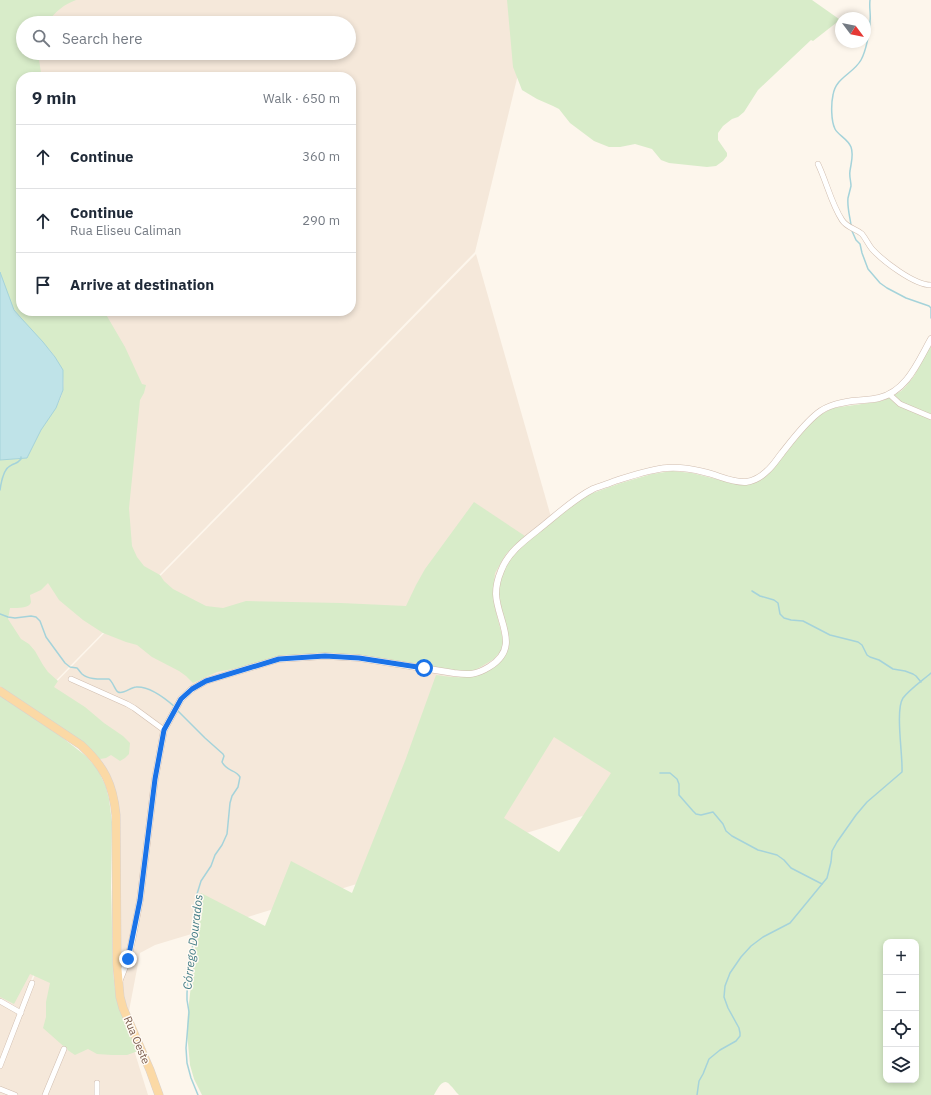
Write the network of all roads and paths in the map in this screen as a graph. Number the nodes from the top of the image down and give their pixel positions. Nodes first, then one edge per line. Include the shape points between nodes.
1 (818, 164) dead end
2 (931, 285) edge
3 (931, 339) edge
4 (889, 394) junction
5 (931, 417) edge
6 (71, 679) dead end
7 (0, 690) edge
8 (164, 730) junction
9 (32, 983) dead end
10 (119, 984) junction
11 (0, 1002) edge
12 (21, 1014) junction
13 (64, 1049) dead end
14 (0, 1066) edge
15 (97, 1083) dead end
16 (0, 1089) edge
17 (156, 1094) edge
18 (15, 1095) edge
19 (44, 1095) edge
20 (97, 1095) edge

1 - 2 street via 833,205 845,224 860,232 871,248 895,268 918,282
3 - 4 street via 909,378
4 - 5 street via 900,404
4 - 8 street via 879,398 841,403 820,411 798,432 768,471 748,482 738,482 682,468 665,468 595,488 573,502 521,544 501,569 496,594 506,634 506,645 494,664 481,672 469,675 359,658 325,656 279,659 206,681 192,689 181,699
6 - 8 street via 127,704
7 - 10 main road, Rua Oeste via 81,745 97,761 108,779 115,801 116,815
8 - 10 street via 135,929
9 - 12 street
10 - 17 main road, Rua Oeste via 123,1008 150,1070
11 - 12 street
12 - 14 street
13 - 19 street
15 - 20 street
16 - 18 street

